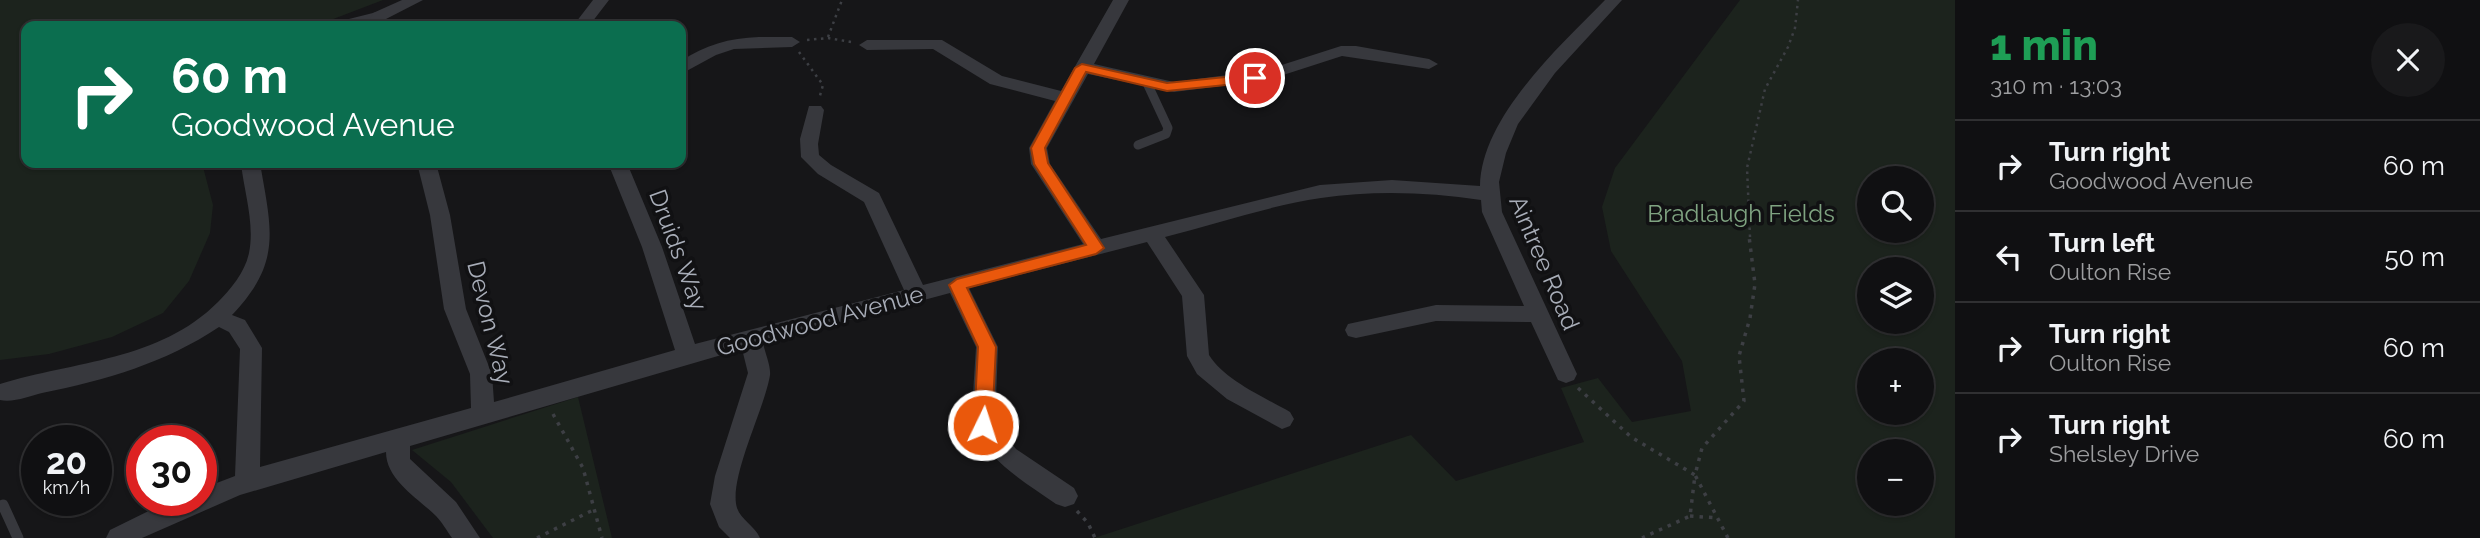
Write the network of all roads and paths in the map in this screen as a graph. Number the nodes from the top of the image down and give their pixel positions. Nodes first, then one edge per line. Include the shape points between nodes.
1 (601, 0) edge
2 (842, 0) edge
3 (1121, 0) edge
4 (1614, 0) edge
5 (1798, 0) edge
6 (407, 1) edge
7 (377, 21) edge
8 (585, 21) edge
9 (828, 38) junction
10 (792, 42) junction
11 (867, 45) joint
12 (1429, 64) dead end
13 (686, 66) edge
14 (1082, 68) junction
15 (1147, 83) junction
16 (1065, 98) junction
17 (815, 110) joint
18 (1138, 145) dead end
19 (251, 168) edge
20 (427, 168) edge
21 (619, 168) edge
22 (1489, 194) junction
23 (1152, 234) junction
24 (1096, 248) junction
25 (957, 285) junction
26 (917, 295) junction
27 (1539, 313) junction
28 (219, 318) junction
29 (1356, 330) dead end
30 (751, 339) junction
31 (688, 356) junction
32 (1566, 374) joint
33 (4, 392) dead end
34 (548, 394) junction
35 (483, 414) junction
36 (1282, 419) dead end
37 (398, 440) junction
38 (1695, 475) junction
39 (248, 480) junction
40 (217, 493) edge
41 (1065, 496) joint
42 (3, 505) dead end
43 (595, 509) junction
44 (161, 516) edge
45 (1690, 516) junction
46 (1718, 518) junction
47 (18, 538) edge
48 (119, 538) edge
49 (467, 538) edge
50 (537, 538) edge
51 (602, 538) edge
52 (747, 538) edge
53 (1095, 538) edge
54 (1642, 538) edge
55 (1728, 538) edge

1 - 8 street
2 - 9 path
3 - 14 street
4 - 22 street, Aintree Road via 1545,76 1510,124 1495,155
5 - 38 path via 1788,47 1765,89 1747,168 1755,284 1739,356 1744,401 1702,448
6 - 7 street
9 - 10 path
9 - 11 path
10 - 13 street via 722,45
10 - 17 path via 823,85
11 - 16 street via 936,44 996,80
12 - 15 street via 1348,50 1242,80 1183,87
14 - 15 street
14 - 16 street
15 - 18 lane via 1168,128 1166,134
16 - 24 street via 1042,137 1039,156
17 - 26 street via 810,159 872,198
19 - 28 street via 259,229 257,263
20 - 35 street, Devon Way via 455,309 481,374
21 - 31 street, Druids Way via 652,247
22 - 23 street, Goodwood Avenue via 1433,187 1342,188
22 - 27 street, Aintree Road via 1496,221
23 - 24 street, Goodwood Avenue
23 - 36 street via 1193,295 1198,355 1206,368 1235,392
24 - 25 street, Goodwood Avenue
25 - 26 street, Goodwood Avenue
25 - 41 street via 987,347 983,425 988,436
26 - 30 street, Goodwood Avenue
27 - 29 street via 1436,313
27 - 32 street, Aintree Road
28 - 33 street via 176,344 119,366
28 - 39 street via 237,326 251,348
30 - 31 street, Goodwood Avenue
30 - 52 street via 758,382 727,476 723,504 728,519
31 - 34 street, Goodwood Avenue
32 - 38 path via 1631,437
34 - 35 street, Goodwood Avenue
34 - 43 path via 553,415 583,468
35 - 37 street, Goodwood Avenue
37 - 39 street, Goodwood Avenue
37 - 49 street via 398,462 447,510
38 - 45 path
38 - 46 path
39 - 40 street, Goodwood Avenue
41 - 53 path
42 - 47 lane
43 - 50 path
43 - 51 path
44 - 48 street, Goodwood Avenue
45 - 46 path
45 - 54 path
46 - 55 path

